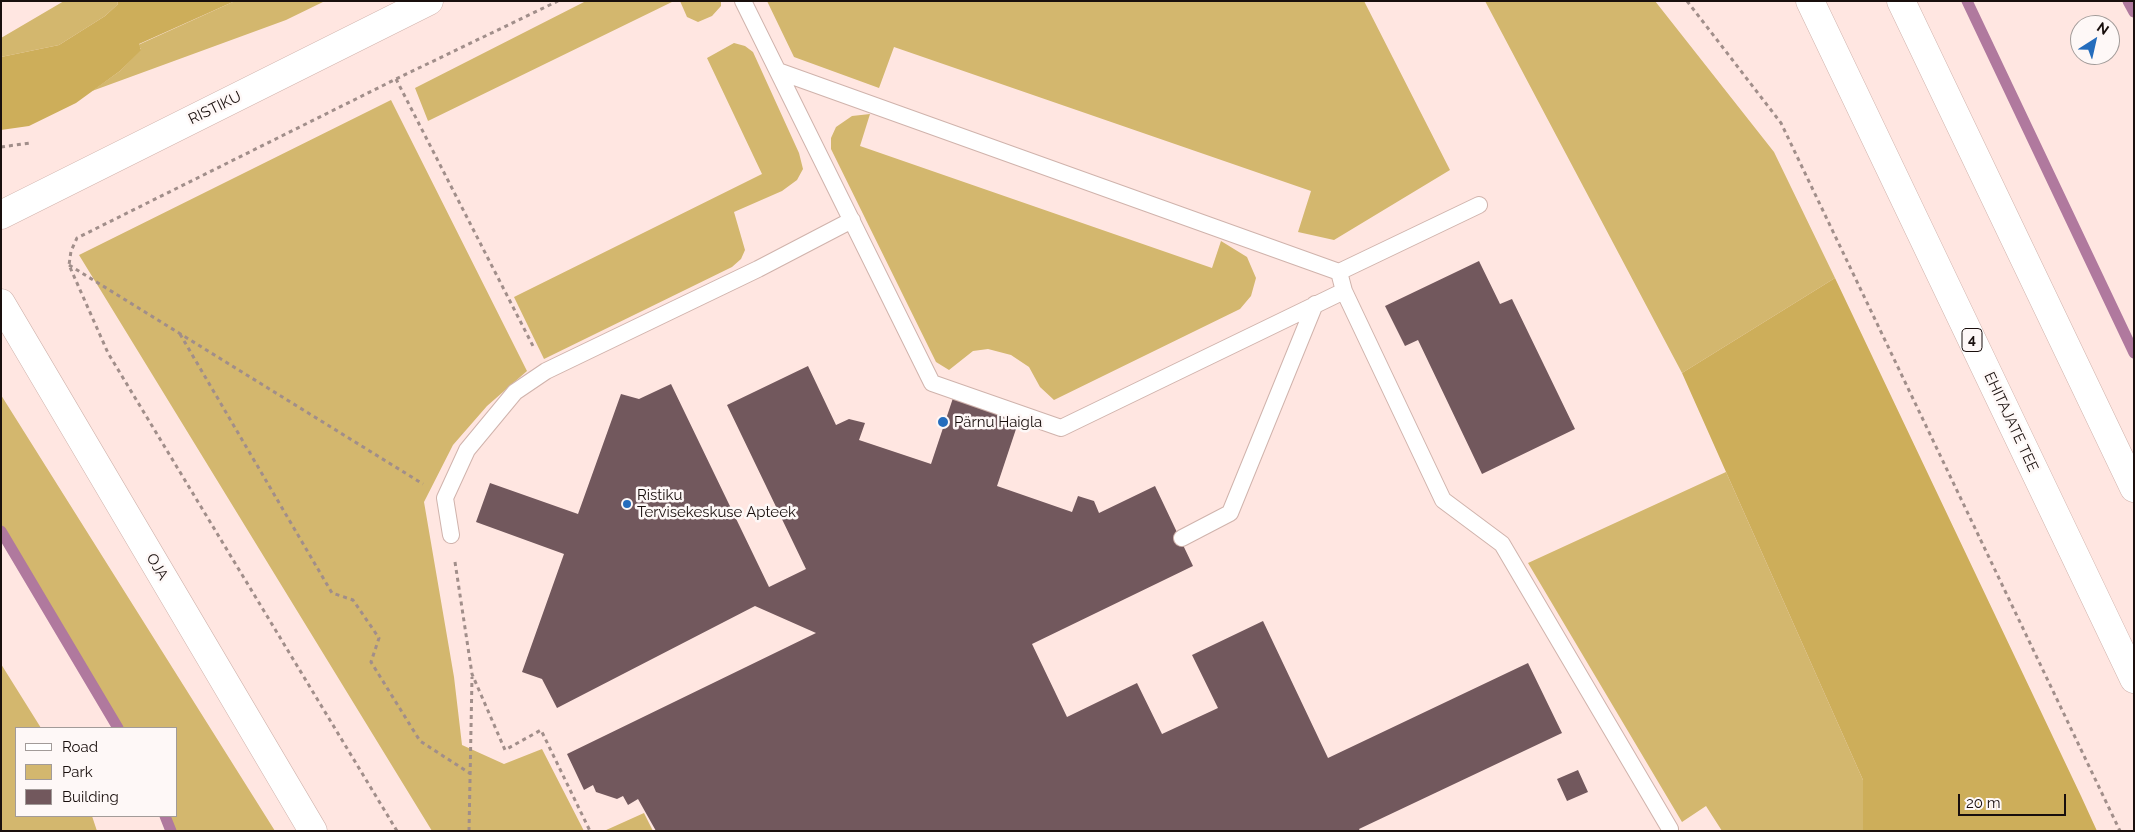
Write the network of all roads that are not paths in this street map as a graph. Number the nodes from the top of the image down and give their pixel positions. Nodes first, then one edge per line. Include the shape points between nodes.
1 (430, 1) edge
2 (743, 1) edge
3 (1810, 1) edge
4 (1901, 1) edge
5 (778, 71) junction
6 (1479, 205) dead end
7 (1, 215) edge
8 (852, 220) junction
9 (1339, 272) junction
10 (1344, 291) junction
11 (1, 303) edge
12 (1315, 304) junction
13 (2134, 488) edge
14 (451, 535) road end
15 (1182, 538) dead end
16 (2134, 680) edge
17 (1670, 829) dead end
18 (313, 831) edge

1 - 7 main road, RISTIKU
2 - 5 lane
3 - 16 main road, EHITAJATE TEE / 4
4 - 13 main road
5 - 8 lane
5 - 9 lane
6 - 9 lane
8 - 12 lane via 932,383 1061,428
8 - 14 lane via 546,371 514,392 467,450 445,498
9 - 10 lane
10 - 12 lane
10 - 17 lane via 1443,500 1502,544
11 - 18 main road, OJA
12 - 15 lane via 1230,513

